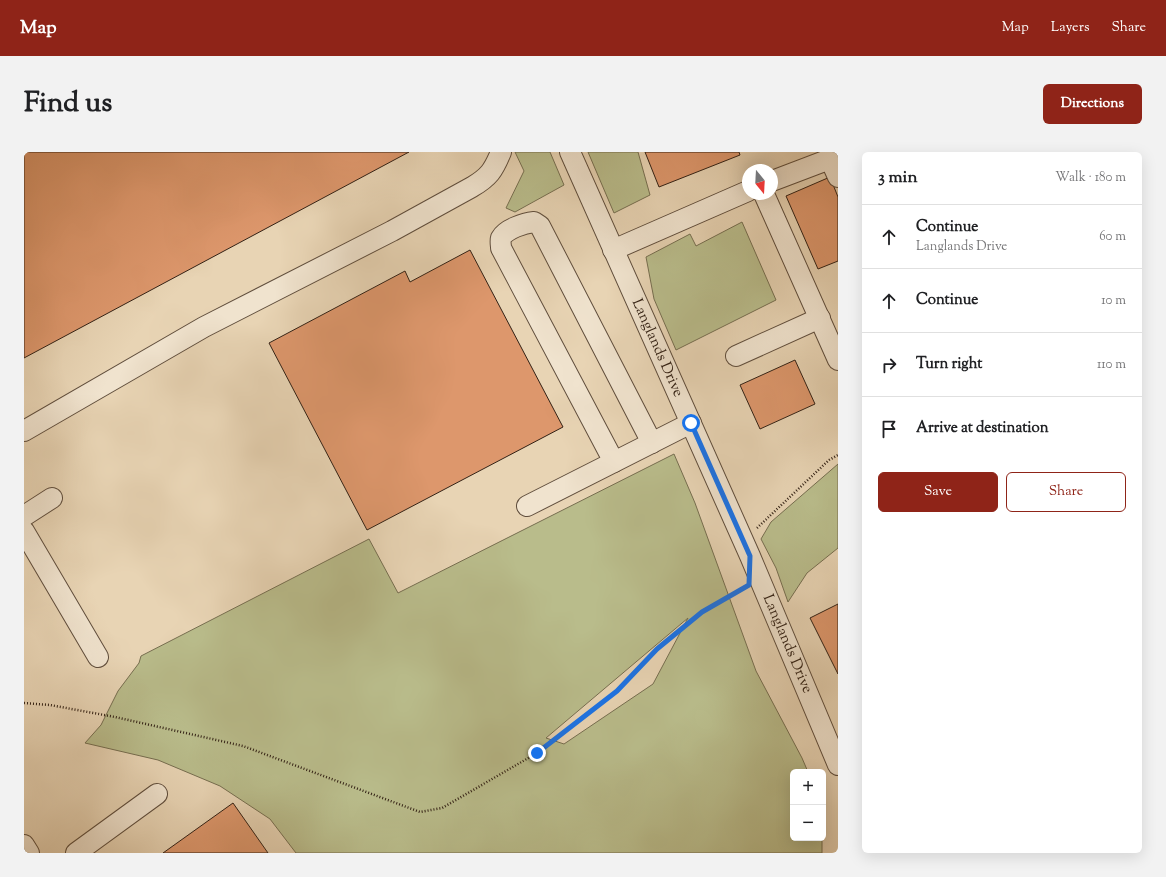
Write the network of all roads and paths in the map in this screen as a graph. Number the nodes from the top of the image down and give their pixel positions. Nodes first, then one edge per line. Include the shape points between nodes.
1 (501, 152) edge
2 (570, 152) edge
3 (838, 177) edge
4 (779, 179) edge
5 (742, 194) edge
6 (767, 200) edge
7 (613, 250) junction
8 (820, 318) junction
9 (836, 350) edge
10 (736, 356) dead end
11 (691, 423) junction
12 (24, 430) edge
13 (652, 443) junction
14 (838, 455) edge
15 (614, 462) junction
16 (52, 498) dead end
17 (527, 506) dead end
18 (24, 516) edge
19 (24, 530) edge
20 (750, 556) junction
21 (749, 585) dead end
22 (98, 657) dead end
23 (24, 703) edge
24 (838, 764) edge
25 (158, 794) dead end
26 (24, 845) edge
27 (29, 853) edge
28 (76, 853) edge

1 - 12 street via 494,168 484,180 472,187 204,327
2 - 7 street, Langlands Drive
3 - 4 street via 830,159
5 - 7 street
6 - 8 street
7 - 11 street, Langlands Drive
8 - 9 street
8 - 10 street
11 - 13 street
11 - 20 street, Langlands Drive
13 - 15 street
13 - 15 street via 540,226 534,222 523,224 505,233 500,240 501,248
14 - 20 path via 829,460 754,530
15 - 17 street
16 - 18 street
19 - 22 street
20 - 24 street, Langlands Drive
21 - 23 path via 702,612 657,649 617,691 537,753 442,808 420,812 243,746 115,717
25 - 28 street
26 - 27 street

